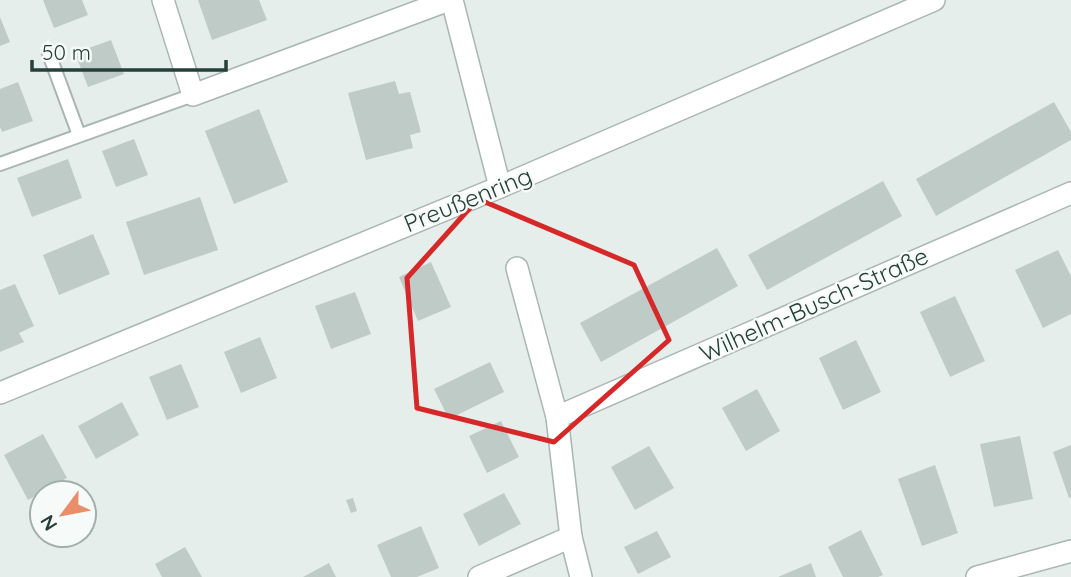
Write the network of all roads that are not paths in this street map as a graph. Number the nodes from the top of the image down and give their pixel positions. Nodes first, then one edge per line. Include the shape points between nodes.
1 (163, 0) edge
2 (451, 0) edge
3 (934, 0) edge
4 (49, 54) dead end
5 (193, 95) junction
6 (79, 135) junction
7 (0, 164) edge
8 (500, 187) junction
9 (1071, 193) edge
10 (517, 268) dead end
11 (0, 393) edge
12 (557, 417) junction
13 (570, 537) junction
14 (1071, 551) edge
15 (479, 577) edge
16 (581, 577) edge
17 (977, 577) edge

1 - 5 street
2 - 5 street
2 - 8 street
3 - 8 street, Preußenring
4 - 6 lane
5 - 6 lane
6 - 7 lane
8 - 11 street, Preußenring
9 - 12 street, Wilhelm-Busch-Straße
10 - 12 street
12 - 13 street
13 - 15 street
13 - 16 street
14 - 17 street

